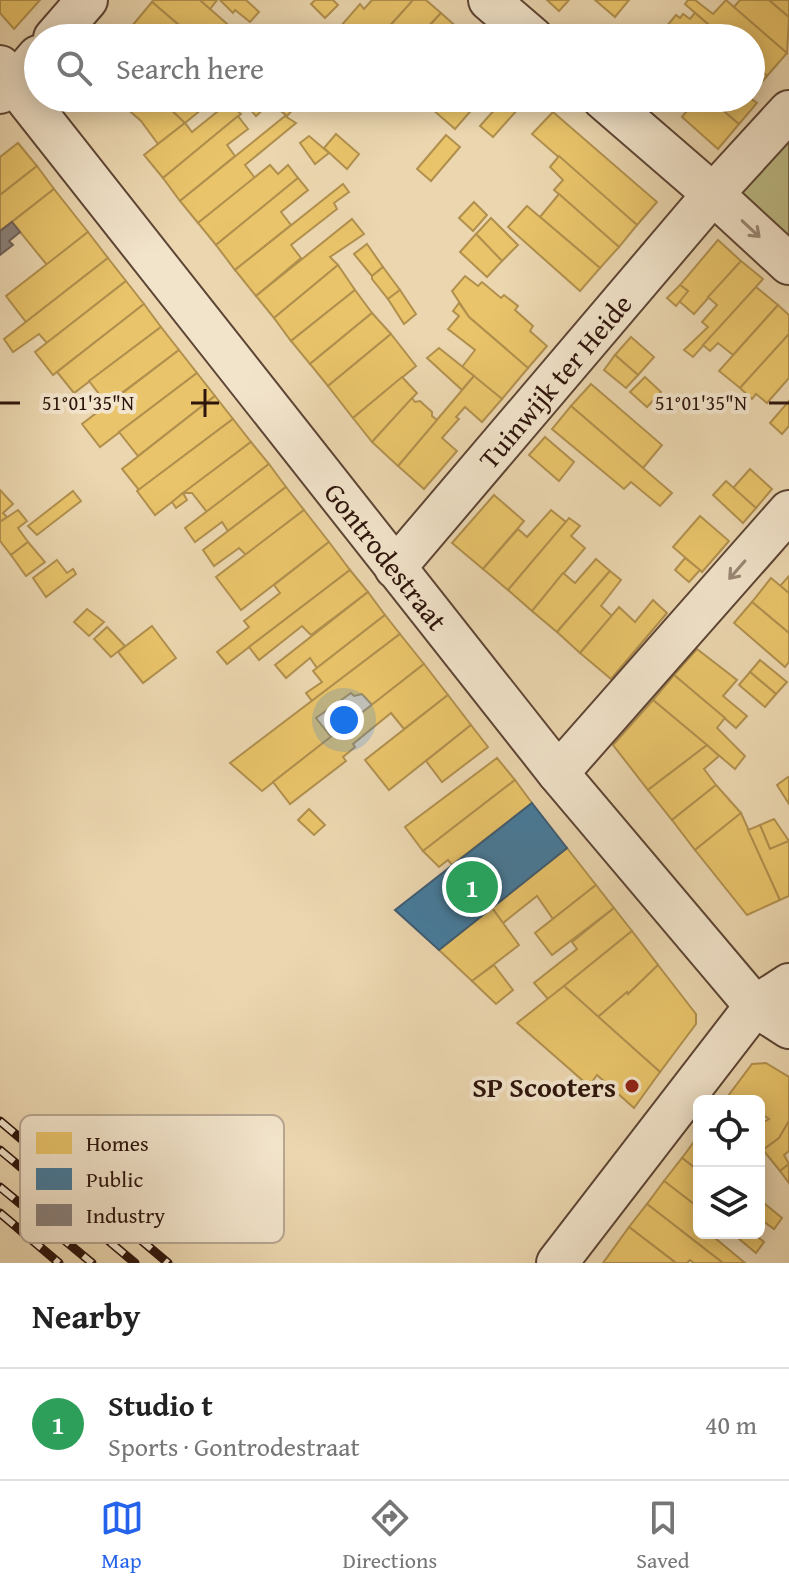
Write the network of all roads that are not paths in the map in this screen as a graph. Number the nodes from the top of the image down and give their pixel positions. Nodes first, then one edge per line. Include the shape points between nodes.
1 (87, 0) edge
2 (489, 0) edge
3 (66, 24) edge
4 (517, 24) edge
5 (789, 111) edge
6 (42, 112) edge
7 (618, 112) edge
8 (713, 194) junction
9 (789, 264) edge
10 (789, 511) edge
11 (395, 568) junction
12 (558, 773) junction
13 (789, 984) edge
14 (755, 1006) junction
15 (789, 1028) edge
16 (557, 1263) edge

1 - 3 street
2 - 4 street
5 - 8 street, Tuinwijk ter Heide
6 - 11 street, Gontrodestraat
7 - 8 street
8 -> 9 street
8 - 11 street, Tuinwijk ter Heide
10 -> 12 street
11 - 12 street, Gontrodestraat
12 - 14 street, Gontrodestraat
13 - 14 street
14 - 15 street, Gontrodestraat
14 - 16 street

